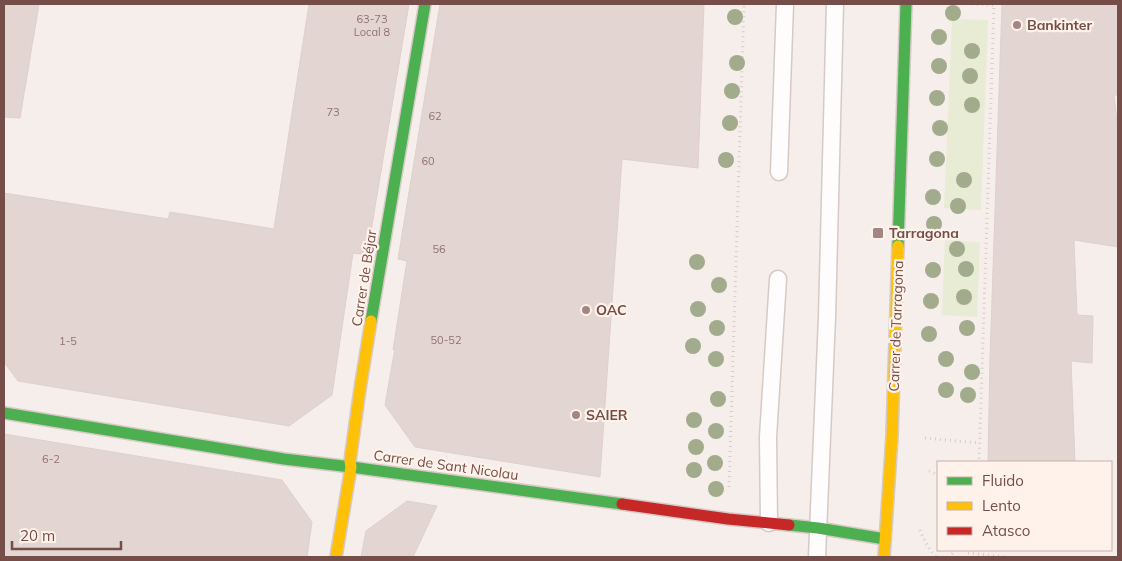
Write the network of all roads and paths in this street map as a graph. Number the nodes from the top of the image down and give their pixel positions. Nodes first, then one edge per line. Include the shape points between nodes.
1 (424, 4) edge
2 (744, 4) edge
3 (785, 4) edge
4 (835, 4) edge
5 (906, 4) edge
6 (972, 4) edge
7 (778, 172) dead end
8 (778, 279) dead end
9 (4, 414) edge
10 (933, 438) dead end
11 (979, 442) junction
12 (979, 461) edge
13 (350, 467) junction
14 (930, 471) dead end
15 (937, 474) edge
16 (729, 489) dead end
17 (769, 523) junction
18 (818, 528) junction
19 (885, 539) junction
20 (898, 551) dead end
21 (954, 551) edge
22 (968, 553) dead end
23 (952, 554) dead end
24 (336, 557) edge
25 (817, 557) edge
26 (884, 557) edge
27 (1006, 557) edge

1 - 13 street, Carrer de Béjar
2 - 16 path
3 - 7 lane
4 - 18 lane
5 - 19 street, Carrer de Tarragona via 892,436
6 - 11 path via 994,5
8 - 17 lane via 768,437
9 - 13 street, Carrer de Sant Nicolau
10 - 11 path
11 - 12 path
13 - 17 street, Carrer de Sant Nicolau
13 - 24 street, Carrer de Béjar
14 - 15 path
17 - 18 street, Carrer de Sant Nicolau
18 - 19 street, Carrer de Sant Nicolau
18 - 25 lane
19 - 20 street
19 - 26 street, Carrer de Tarragona
21 - 23 path
22 - 27 path

